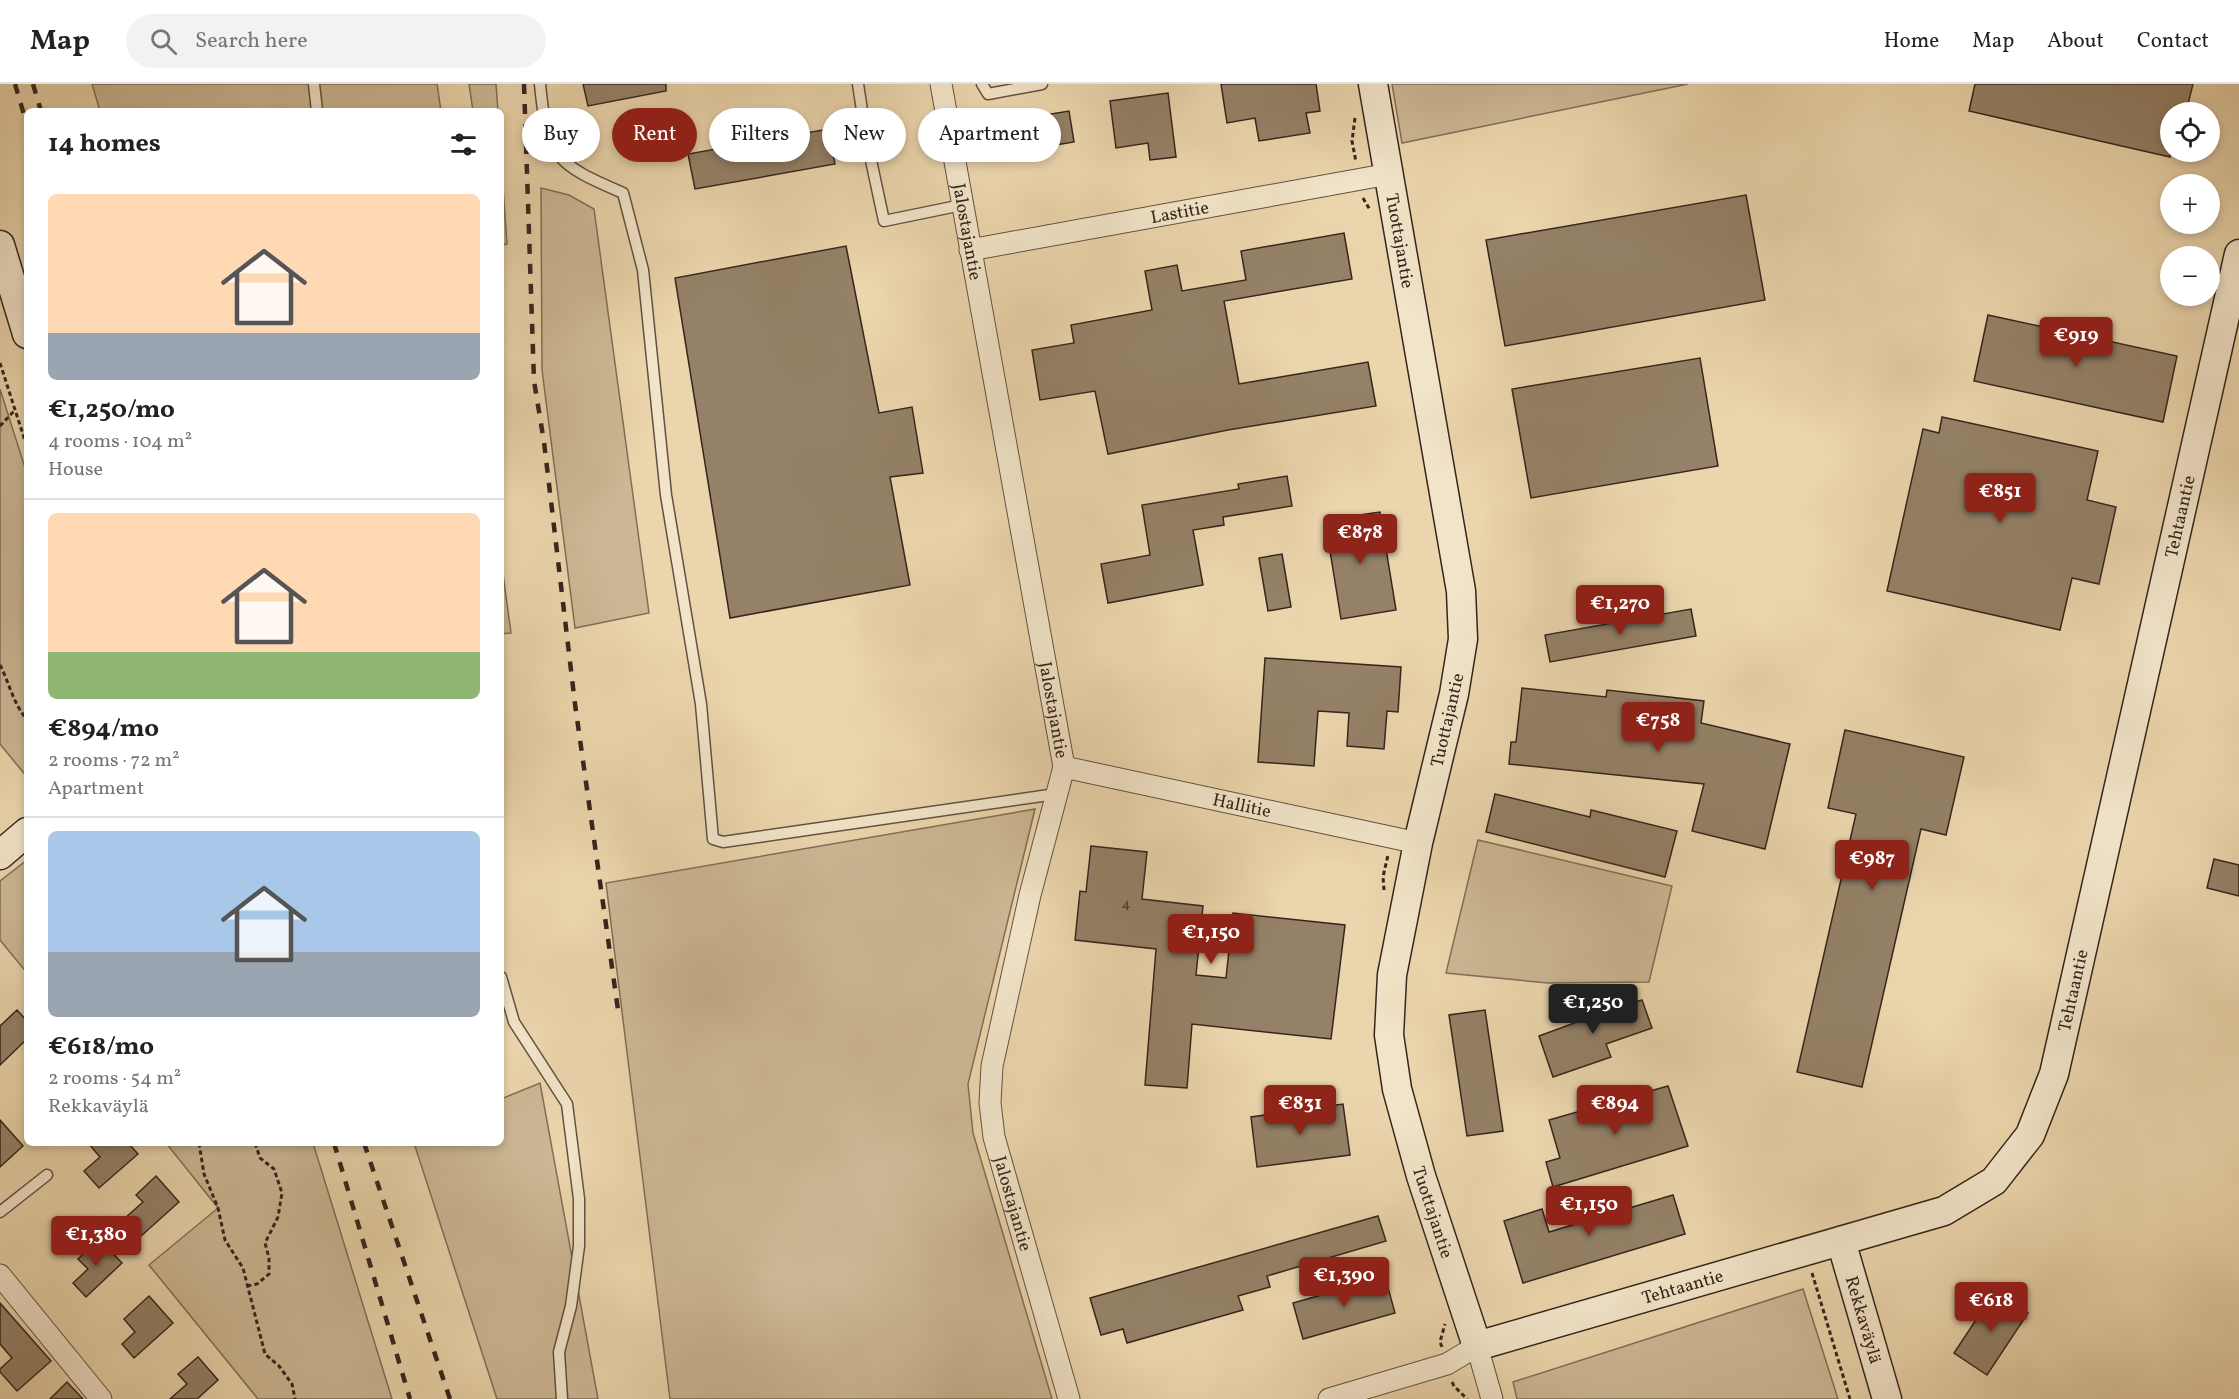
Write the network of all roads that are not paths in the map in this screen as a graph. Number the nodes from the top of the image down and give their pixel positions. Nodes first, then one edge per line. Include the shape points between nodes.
1 (314, 84) edge
2 (540, 84) edge
3 (858, 84) edge
4 (941, 84) edge
5 (982, 84) edge
6 (1042, 84) edge
7 (1373, 84) edge
8 (317, 108) edge
9 (1389, 174) junction
10 (962, 206) junction
11 (0, 245) edge
12 (970, 250) junction
13 (2239, 254) edge
14 (24, 324) edge
15 (1064, 767) junction
16 (1056, 794) junction
17 (24, 835) edge
18 (1405, 840) junction
19 (0, 855) edge
20 (504, 987) edge
21 (47, 1175) dead end
22 (0, 1212) edge
23 (1841, 1241) junction
24 (0, 1275) edge
25 (1477, 1346) junction
26 (101, 1399) edge
27 (562, 1399) edge
28 (1069, 1399) edge
29 (1329, 1399) edge
30 (1492, 1399) edge
31 (1887, 1399) edge

1 - 8 lane
2 - 16 lane via 550,142 562,160 580,175 623,193 643,270 666,495 701,704 713,839 723,842
3 - 10 lane via 884,222
4 - 10 street, Jalostajantie
5 - 6 lane via 988,94
7 - 9 street, Tuottajantie
9 - 12 street, Lastitie
9 - 18 street, Tuottajantie via 1461,591 1463,627 1454,694
10 - 12 street, Jalostajantie
11 - 14 street
12 - 15 street, Jalostajantie
13 - 23 street, Tehtaantie via 2054,1074 2030,1135 1994,1181 1944,1211
15 - 16 street, Jalostajantie
15 - 18 street, Hallitie
16 - 28 street, Jalostajantie via 992,1066 990,1103 994,1137
17 - 19 street
18 - 25 street, Tuottajantie via 1389,1035 1397,1089 1418,1165
20 - 27 lane via 514,1022 567,1104 579,1199 579,1246 571,1306 559,1352
21 - 22 lane
23 - 25 street, Tehtaantie
23 - 31 street, Rekkaväylä
24 - 26 street
25 - 29 street via 1447,1364
25 - 30 street

